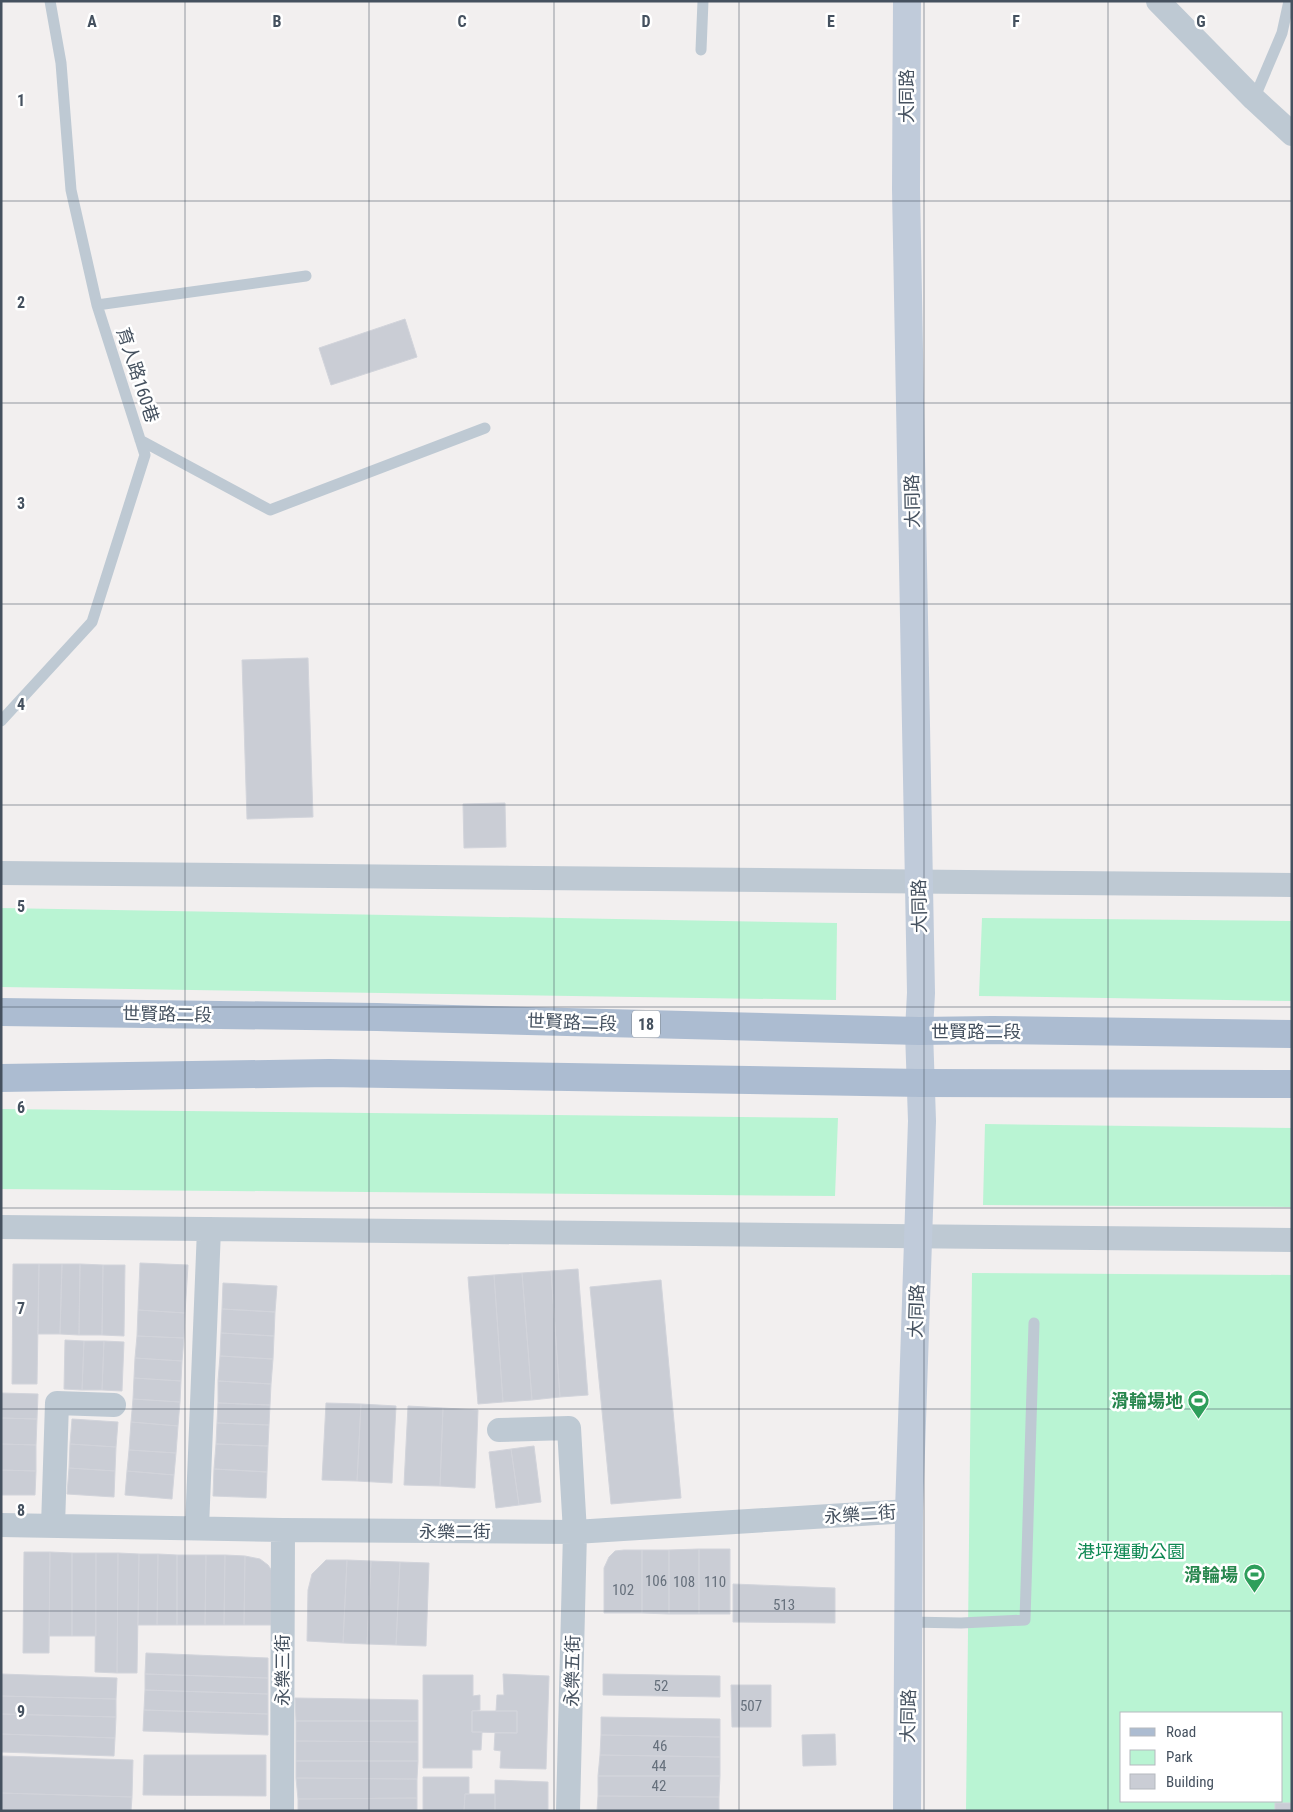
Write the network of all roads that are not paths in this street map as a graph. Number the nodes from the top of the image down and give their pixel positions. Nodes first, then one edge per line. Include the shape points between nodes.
1 (50, 1) edge
2 (702, 1) edge
3 (906, 1) edge
4 (1158, 1) edge
5 (1289, 1) edge
6 (701, 50) dead end
7 (1254, 99) junction
8 (1292, 134) edge
9 (306, 276) dead end
10 (97, 305) junction
11 (485, 428) dead end
12 (140, 440) junction
13 (1, 721) edge
14 (1, 873) edge
15 (918, 882) junction
16 (1292, 884) edge
17 (1, 1012) edge
18 (919, 1031) junction
19 (1292, 1034) edge
20 (1, 1078) edge
21 (921, 1083) junction
22 (1292, 1084) edge
23 (1, 1227) edge
24 (209, 1230) junction
25 (918, 1236) junction
26 (1292, 1240) edge
27 (1034, 1323) dead end
28 (114, 1405) dead end
29 (498, 1430) dead end
30 (909, 1511) junction
31 (1, 1525) edge
32 (53, 1526) junction
33 (197, 1528) junction
34 (283, 1530) junction
35 (575, 1532) junction
36 (909, 1622) junction
37 (282, 1811) edge
38 (568, 1811) edge
39 (908, 1811) edge

1 - 10 lane, 育人路160巷 via 61,63 70,190
2 - 6 lane
3 - 15 street, 大同路 via 906,199
4 - 7 street
5 - 7 lane via 1282,33
7 - 8 street
9 - 10 lane
10 - 12 lane, 育人路160巷
11 - 12 lane via 270,510
12 - 13 lane, 育人路160巷 via 145,455 92,622
14 - 15 street
15 - 16 street
15 - 18 street, 大同路
17 - 18 main road, 世賢路二段 / 18 via 376,1017
18 - 19 main road, 世賢路二段 / 18
18 - 21 street, 大同路
20 - 21 main road via 329,1073
21 - 22 main road
21 - 25 street, 大同路
23 - 24 street
24 - 25 street
24 - 33 street
25 - 26 street
25 - 30 street, 大同路
27 - 36 lane via 1025,1620
28 - 32 street via 57,1403
29 - 35 street, 永樂五街 via 569,1428
30 - 35 street, 永樂二街
30 - 36 street, 大同路
31 - 32 street, 永樂二街
32 - 33 street, 永樂二街
33 - 34 street, 永樂二街
34 - 35 street, 永樂二街
34 - 37 street, 永樂三街
35 - 38 street, 永樂五街
36 - 39 street, 大同路

